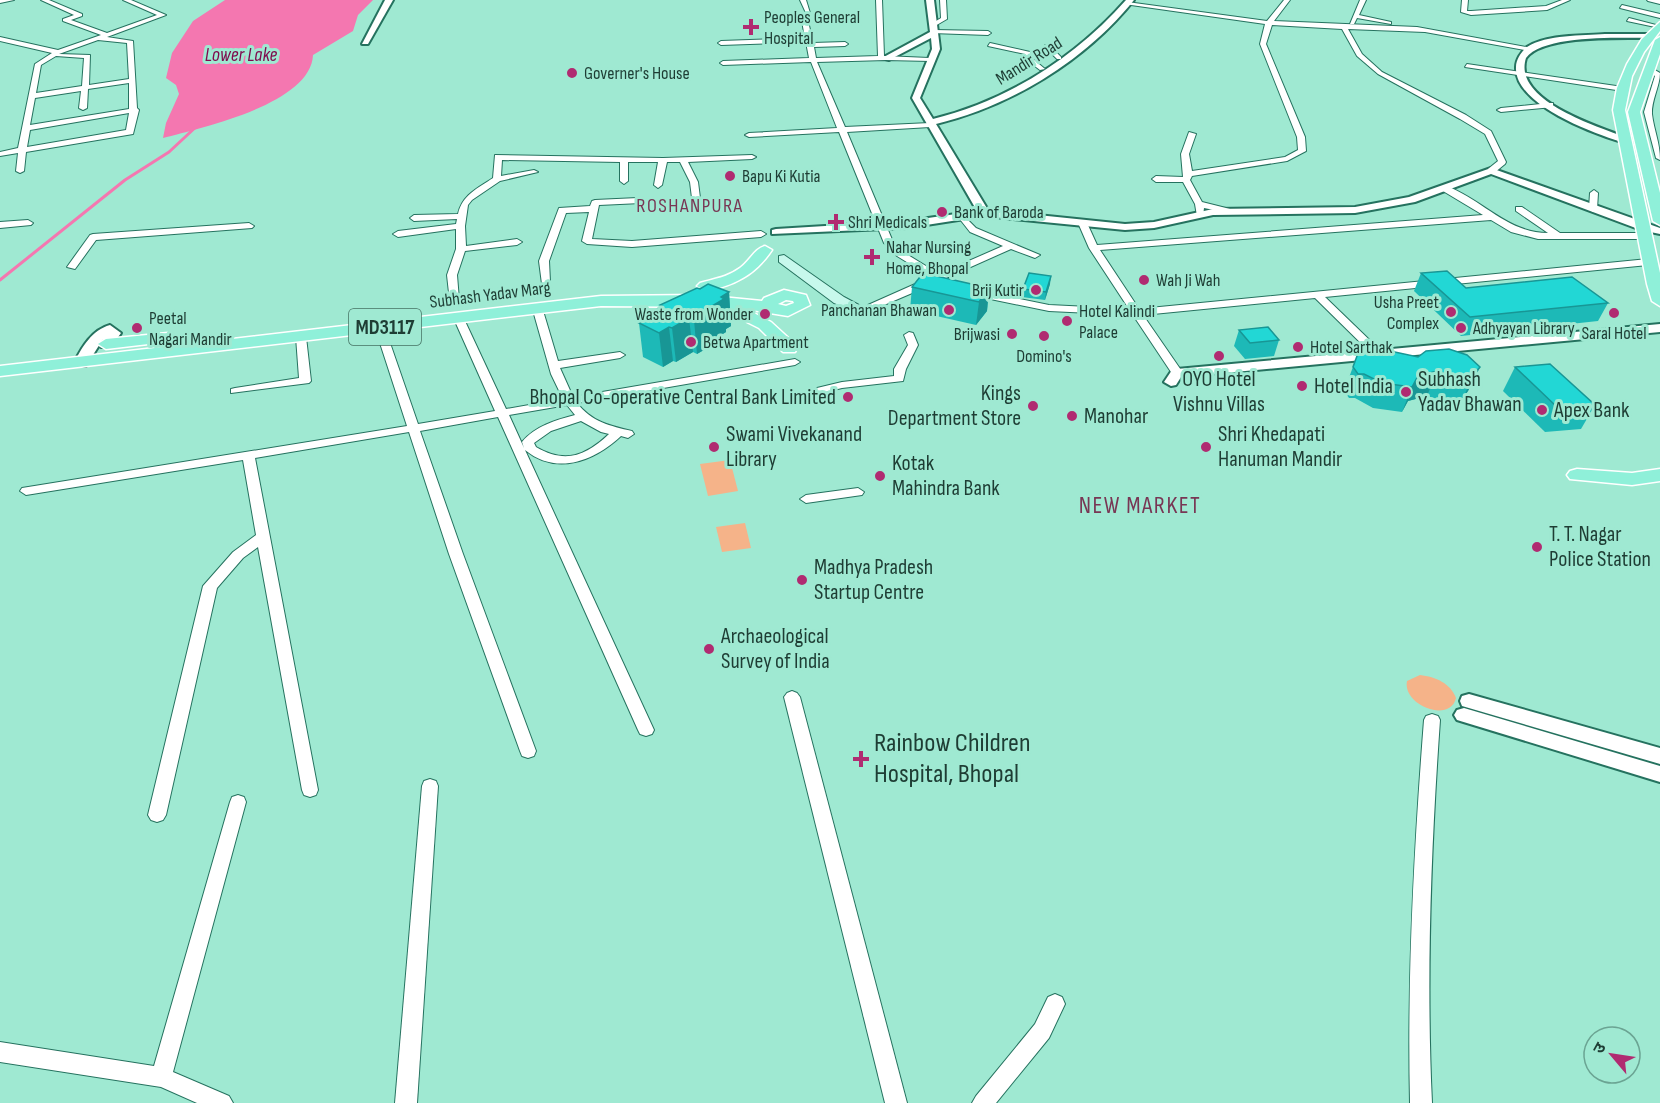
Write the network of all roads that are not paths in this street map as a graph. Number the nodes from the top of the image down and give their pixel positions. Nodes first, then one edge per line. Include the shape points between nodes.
1 (11, 0) edge
2 (44, 0) edge
3 (126, 0) edge
4 (389, 0) edge
5 (398, 0) edge
6 (802, 0) edge
7 (879, 0) edge
8 (930, 0) edge
9 (943, 0) edge
10 (1287, 0) edge
11 (1363, 0) edge
12 (1465, 0) edge
13 (1519, 0) edge
14 (1567, 0) edge
15 (1650, 0) edge
16 (0, 1) edge
17 (1126, 1) edge
18 (1660, 2) edge
19 (1622, 7) dead end
20 (1518, 11) junction
21 (1356, 16) junction
22 (1629, 20) dead end
23 (1269, 23) junction
24 (1347, 27) junction
25 (1657, 29) edge
26 (383, 30) dead end
27 (934, 30) junction
28 (1423, 31) junction
29 (988, 33) dead end
30 (108, 35) junction
31 (98, 38) junction
32 (0, 39) edge
33 (365, 42) dead end
34 (810, 42) junction
35 (721, 43) dead end
36 (845, 44) dead end
37 (990, 45) dead end
38 (1047, 46) dead end
39 (1530, 49) junction
40 (55, 54) junction
41 (883, 58) junction
42 (1059, 58) junction
43 (813, 60) junction
44 (929, 60) junction
45 (1654, 61) edge
46 (723, 63) dead end
47 (1467, 66) dead end
48 (1042, 69) junction
49 (1519, 72) junction
50 (130, 81) junction
51 (85, 88) junction
52 (1623, 89) junction
53 (32, 96) junction
54 (1550, 105) junction
55 (83, 108) dead end
56 (135, 110) junction
57 (1501, 110) dead end
58 (929, 122) junction
59 (26, 128) junction
60 (840, 129) junction
61 (1192, 134) dead end
62 (748, 135) dead end
63 (1625, 140) junction
64 (22, 150) junction
65 (0, 154) edge
66 (752, 157) dead end
67 (1660, 158) edge
68 (624, 159) junction
69 (663, 160) junction
70 (683, 160) junction
71 (20, 171) dead end
72 (534, 171) dead end
73 (1491, 171) junction
74 (1187, 177) junction
75 (496, 179) junction
76 (1156, 179) dead end
77 (624, 181) dead end
78 (658, 185) dead end
79 (1446, 189) junction
80 (1594, 193) dead end
81 (696, 198) dead end
82 (638, 201) dead end
83 (1593, 208) junction
84 (593, 209) junction
85 (1199, 209) junction
86 (1519, 209) dead end
87 (984, 213) junction
88 (463, 216) junction
89 (1492, 217) junction
90 (963, 218) junction
91 (414, 219) dead end
92 (1660, 221) edge
93 (28, 223) dead end
94 (0, 225) edge
95 (1084, 225) junction
96 (249, 226) dead end
97 (460, 226) junction
98 (880, 226) junction
99 (1660, 231) edge
100 (776, 232) dead end
101 (1645, 232) junction
102 (398, 234) dead end
103 (761, 234) dead end
104 (1560, 238) junction
105 (517, 242) dead end
106 (1010, 246) junction
107 (1094, 248) junction
108 (461, 249) junction
109 (765, 250) dead end
110 (1035, 255) dead end
111 (784, 259) dead end
112 (1648, 262) junction
113 (72, 267) dead end
114 (937, 279) junction
115 (545, 282) dead end
116 (703, 293) junction
117 (1318, 296) junction
118 (454, 300) dead end
119 (1660, 301) edge
120 (774, 302) dead end
121 (863, 311) joint
122 (1137, 312) junction
123 (539, 314) dead end
124 (459, 319) junction
125 (1660, 328) edge
126 (909, 335) dead end
127 (108, 337) joint
128 (302, 337) junction
129 (384, 340) dead end
130 (620, 355) dead end
131 (792, 355) joint
132 (1379, 355) junction
133 (81, 363) junction
134 (556, 365) junction
135 (0, 370) edge
136 (1174, 377) joint
137 (821, 390) dead end
138 (235, 391) dead end
139 (569, 402) junction
140 (501, 414) junction
141 (582, 417) junction
142 (415, 428) junction
143 (248, 455) junction
144 (1577, 475) dead end
145 (1660, 475) edge
146 (26, 491) dead end
147 (858, 492) dead end
148 (806, 499) dead end
149 (263, 537) junction
150 (792, 697) dead end
151 (1432, 720) dead end
152 (646, 730) dead end
153 (528, 751) dead end
154 (1660, 756) edge
155 (1660, 774) edge
156 (430, 786) dead end
157 (310, 790) dead end
158 (238, 802) dead end
159 (157, 815) dead end
160 (1055, 1004) dead end
161 (0, 1052) edge
162 (160, 1077) junction
163 (222, 1103) edge
164 (406, 1103) edge
165 (896, 1103) edge
166 (983, 1103) edge
167 (1421, 1103) edge

1 - 16 street
2 - 30 street via 80,15 65,20
3 - 30 street via 163,15
4 - 33 street
5 - 26 street
6 - 34 street
7 - 41 street
8 - 27 street
9 - 27 street via 945,17
10 - 23 street
11 - 21 street
12 - 20 street via 1467,13
13 - 20 street
14 - 20 street via 1547,8
15 - 18 street
17 - 23 street
17 - 42 street, Mandir Road
17 - 58 street, Mandir Road via 1080,47 1035,79 958,117
19 - 25 street
21 - 24 street
21 - 28 street
22 - 25 street
23 - 24 street
23 - 74 street via 1263,44 1301,137 1302,152 1287,159
24 - 28 street
24 - 73 street via 1359,55 1380,73 1488,134 1502,162
25 - 39 street via 1574,39
25 - 45 main road
25 - 52 main road
27 - 29 street
27 - 41 street
27 - 44 street via 936,49
28 - 39 street
30 - 31 street
31 - 40 street
31 - 50 street via 129,41
32 - 40 street
34 - 35 street
34 - 36 street
34 - 43 street
37 - 48 street via 1028,53 1030,60
38 - 42 street
39 - 49 street
40 - 51 street via 88,56
40 - 53 street via 38,64
41 - 43 street
41 - 44 street
42 - 48 street, Mandir Road
43 - 46 street
43 - 60 street
44 - 58 street via 916,98
45 - 67 street via 1659,75 1648,112
45 - 92 main road via 1634,112
47 - 49 street
48 - 58 street, Mandir Road via 962,111
49 - 52 street
49 - 54 street via 1529,90
50 - 51 street
50 - 56 street
51 - 53 street
51 - 55 street
52 - 63 main road via 1618,110
53 - 59 street
54 - 57 street
54 - 63 street
56 - 59 street
56 - 64 street via 130,132
58 - 60 street
58 - 87 street
59 - 64 street
60 - 62 street
60 - 98 street
61 - 74 street via 1185,154
63 - 101 main road
64 - 65 street
64 - 71 street
66 - 70 street
68 - 69 street
68 - 75 street via 498,157
68 - 77 street
69 - 70 street
69 - 78 street
70 - 81 street via 694,182
72 - 75 street
73 - 79 street
73 - 83 street
74 - 76 street
74 - 85 street
75 - 88 street via 469,198
79 - 85 street via 1356,210
79 - 89 street
80 - 83 street
82 - 84 street via 595,203
83 - 101 street
84 - 103 street via 587,241 632,244
84 - 115 street via 562,210 544,261
85 - 95 street via 1154,225
86 - 104 street
87 - 90 street
87 - 95 street
88 - 91 street
88 - 97 street
89 - 104 street via 1514,230
89 - 107 street
90 - 98 street
90 - 106 street via 973,230
93 - 94 street
95 - 107 street
96 - 113 street via 93,237
97 - 102 street
97 - 108 street
98 - 100 street
98 - 114 street via 894,249
99 - 101 street
101 - 104 street
101 - 112 main road
105 - 108 street
106 - 110 street
106 - 114 street
107 - 122 street
108 - 118 street via 452,275
109 - 116 main road via 752,268
111 - 121 main road via 832,295
112 - 117 street
112 - 119 main road
114 - 121 street
114 - 122 street via 959,288 1049,308
116 - 120 main road, Subhash Yadav Marg / MD3117
116 - 124 main road, Subhash Yadav Marg / MD3117
116 - 127 main road, Subhash Yadav Marg / MD3117 via 601,288 342,320
116 - 131 main road via 755,319
117 - 122 street
117 - 132 street
122 - 136 street
123 - 134 street
124 - 128 main road, Subhash Yadav Marg / MD3117
124 - 140 street
125 - 132 street
126 - 137 street via 913,345 899,379
127 - 133 street via 100,334 88,346
128 - 133 main road, Subhash Yadav Marg / MD3117
128 - 138 street via 305,381
129 - 142 street
130 - 134 street
131 - 139 street
132 - 136 street
133 - 135 main road, Subhash Yadav Marg / MD3117
134 - 139 street
139 - 140 street
139 - 141 street
140 - 142 street
140 - 152 street
141 - 141 street via 558,422 537,433 528,442 530,449 549,461 565,463 602,449 623,434 598,429
142 - 143 street
142 - 153 street
143 - 146 street
143 - 149 street
144 - 145 main road via 1632,479
147 - 148 street
149 - 157 street
149 - 159 street via 238,555 210,586
150 - 165 street
151 - 167 street via 1423,915
154 - 155 street via 1466,708
156 - 164 street
158 - 162 street
160 - 166 street via 1042,1030
161 - 162 street
162 - 163 street

